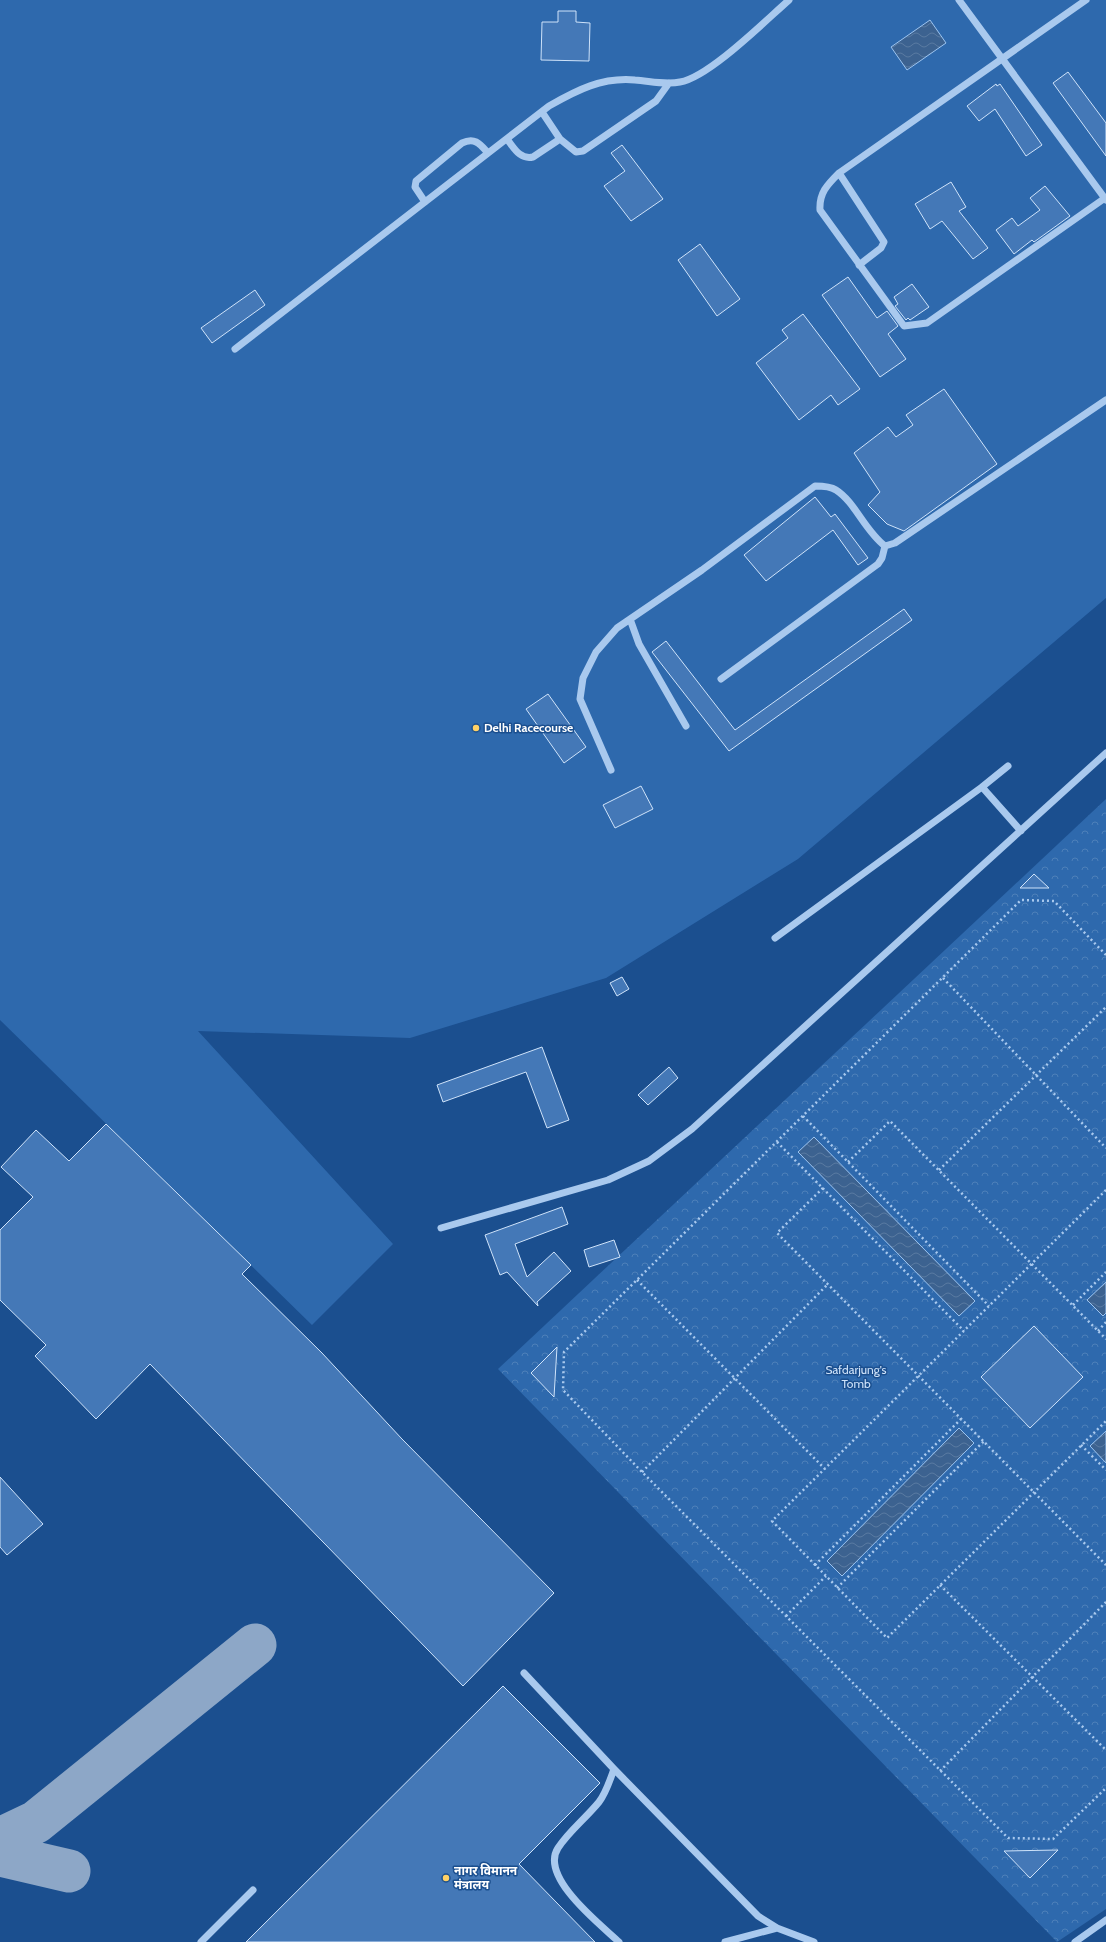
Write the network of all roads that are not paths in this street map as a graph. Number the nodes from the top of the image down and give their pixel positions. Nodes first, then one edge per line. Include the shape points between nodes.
1 (789, 0) edge
2 (959, 0) edge
3 (1086, 0) edge
4 (1002, 57) junction
5 (669, 83) junction
6 (542, 112) junction
7 (507, 139) junction
8 (560, 139) junction
9 (488, 154) junction
10 (839, 173) junction
11 (1105, 199) edge
12 (425, 202) junction
13 (859, 265) junction
14 (235, 349) dead end
15 (1106, 400) edge
16 (885, 546) junction
17 (630, 619) junction
18 (721, 679) dead end
19 (686, 726) dead end
20 (1106, 753) edge
21 (1008, 766) dead end
22 (611, 770) dead end
23 (982, 787) junction
24 (1020, 831) junction
25 (775, 938) dead end
26 (441, 1228) dead end
27 (524, 1673) dead end
28 (614, 1769) junction
29 (254, 1890) dead end
30 (1106, 1920) edge
31 (777, 1928) junction
32 (201, 1942) edge
33 (619, 1942) edge
34 (725, 1942) edge
35 (814, 1942) edge
36 (1075, 1942) edge

1 - 5 street via 702,73 681,82
2 - 4 street
3 - 4 street
4 - 10 street
4 - 11 street
5 - 6 street via 608,80 579,89
5 - 8 street via 656,101 582,151 576,152
6 - 7 street
6 - 8 street
7 - 8 street via 520,156 528,158
7 - 9 street
9 - 12 street
9 - 12 street via 476,140 462,143 416,181 415,187
10 - 13 street via 819,200 820,210
10 - 13 street via 884,242 881,248
11 - 13 street via 927,323 904,326
12 - 14 street
15 - 16 street via 895,543
16 - 17 street via 874,538 836,489 815,486 702,570
16 - 18 street via 878,564
17 - 19 street via 639,644
17 - 22 street via 617,628 596,652 583,678 580,699
20 - 24 street
21 - 23 street
23 - 24 street
23 - 25 street
24 - 26 street via 692,1129 649,1161 608,1180
27 - 28 street
28 - 31 street via 758,1916
28 - 33 street via 599,1802 558,1848 554,1864 572,1898
29 - 32 street
30 - 36 street
31 - 34 street
31 - 35 street

